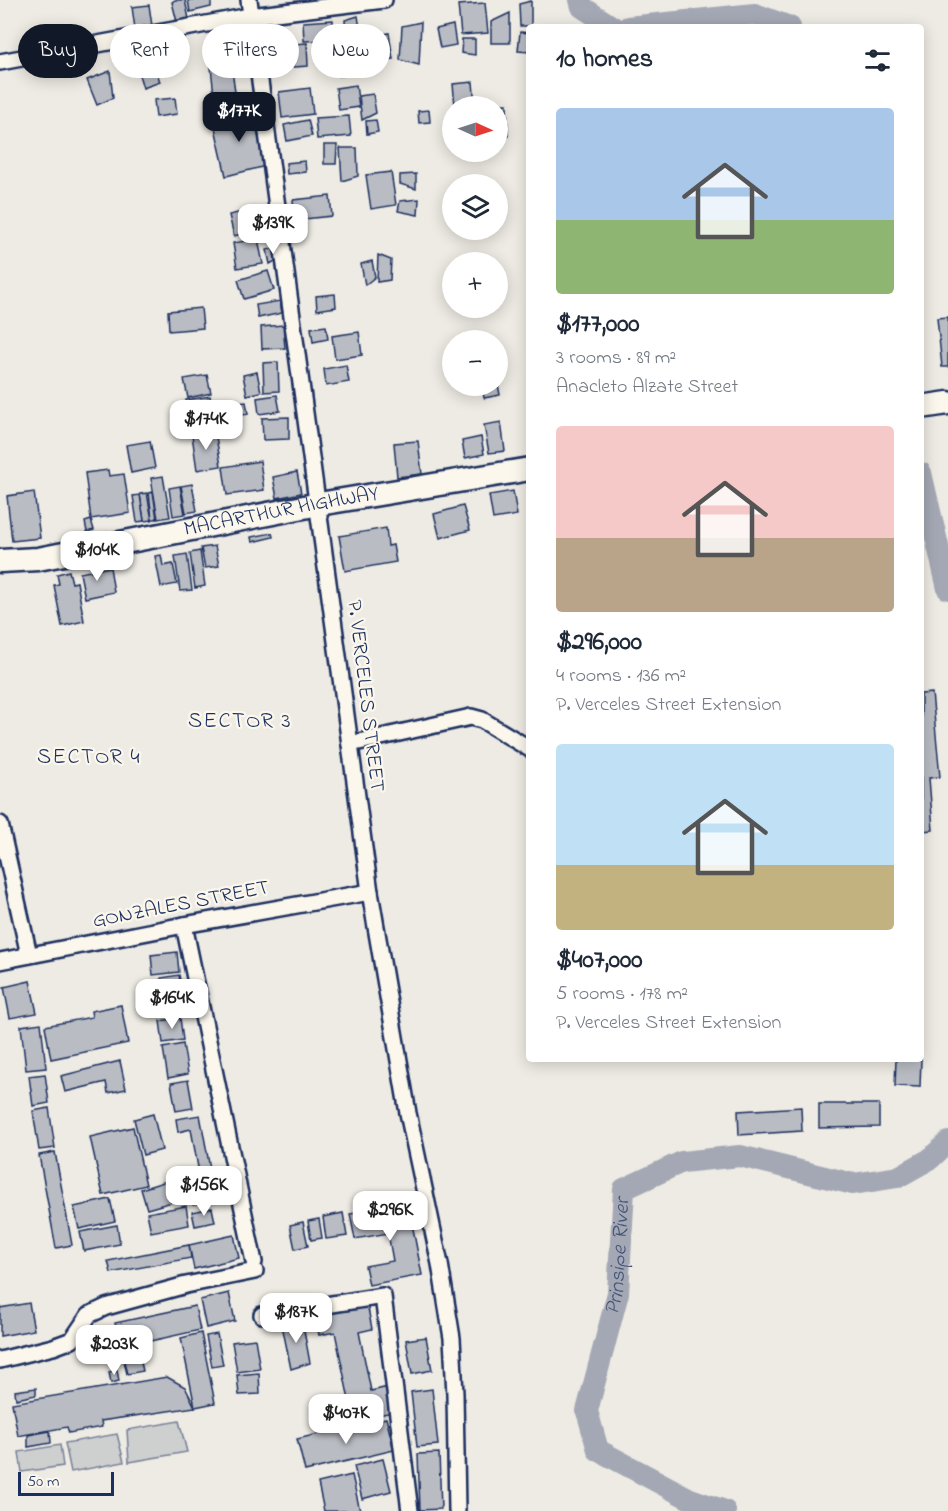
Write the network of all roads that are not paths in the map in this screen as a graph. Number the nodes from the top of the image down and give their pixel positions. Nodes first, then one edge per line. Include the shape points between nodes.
1 (384, 0) edge
2 (250, 8) edge
3 (0, 62) edge
4 (948, 403) edge
5 (924, 407) edge
6 (526, 471) edge
7 (319, 504) junction
8 (0, 561) edge
9 (350, 744) junction
10 (526, 747) edge
11 (0, 824) edge
12 (370, 892) junction
13 (184, 925) junction
14 (29, 956) junction
15 (0, 961) edge
16 (262, 1315) dead end
17 (0, 1360) edge
18 (410, 1511) edge
19 (457, 1511) edge

1 - 2 street
2 - 3 street
2 - 7 street, P. VERCELES STREET
4 - 5 highway
6 - 7 highway, MACARTHUR HIGHWAY
7 - 8 highway, MACARTHUR HIGHWAY via 38,559
7 - 9 street, P. VERCELES STREET
9 - 10 street via 471,717
9 - 12 street, P. VERCELES STREET
11 - 14 street
12 - 13 street, GONZALES STREET
12 - 19 street, P. VERCELES STREET via 452,1338
13 - 14 street, GONZALES STREET
13 - 17 street via 255,1267 106,1306 89,1315 72,1340
14 - 15 street, GONZALES STREET
16 - 18 street via 383,1296

